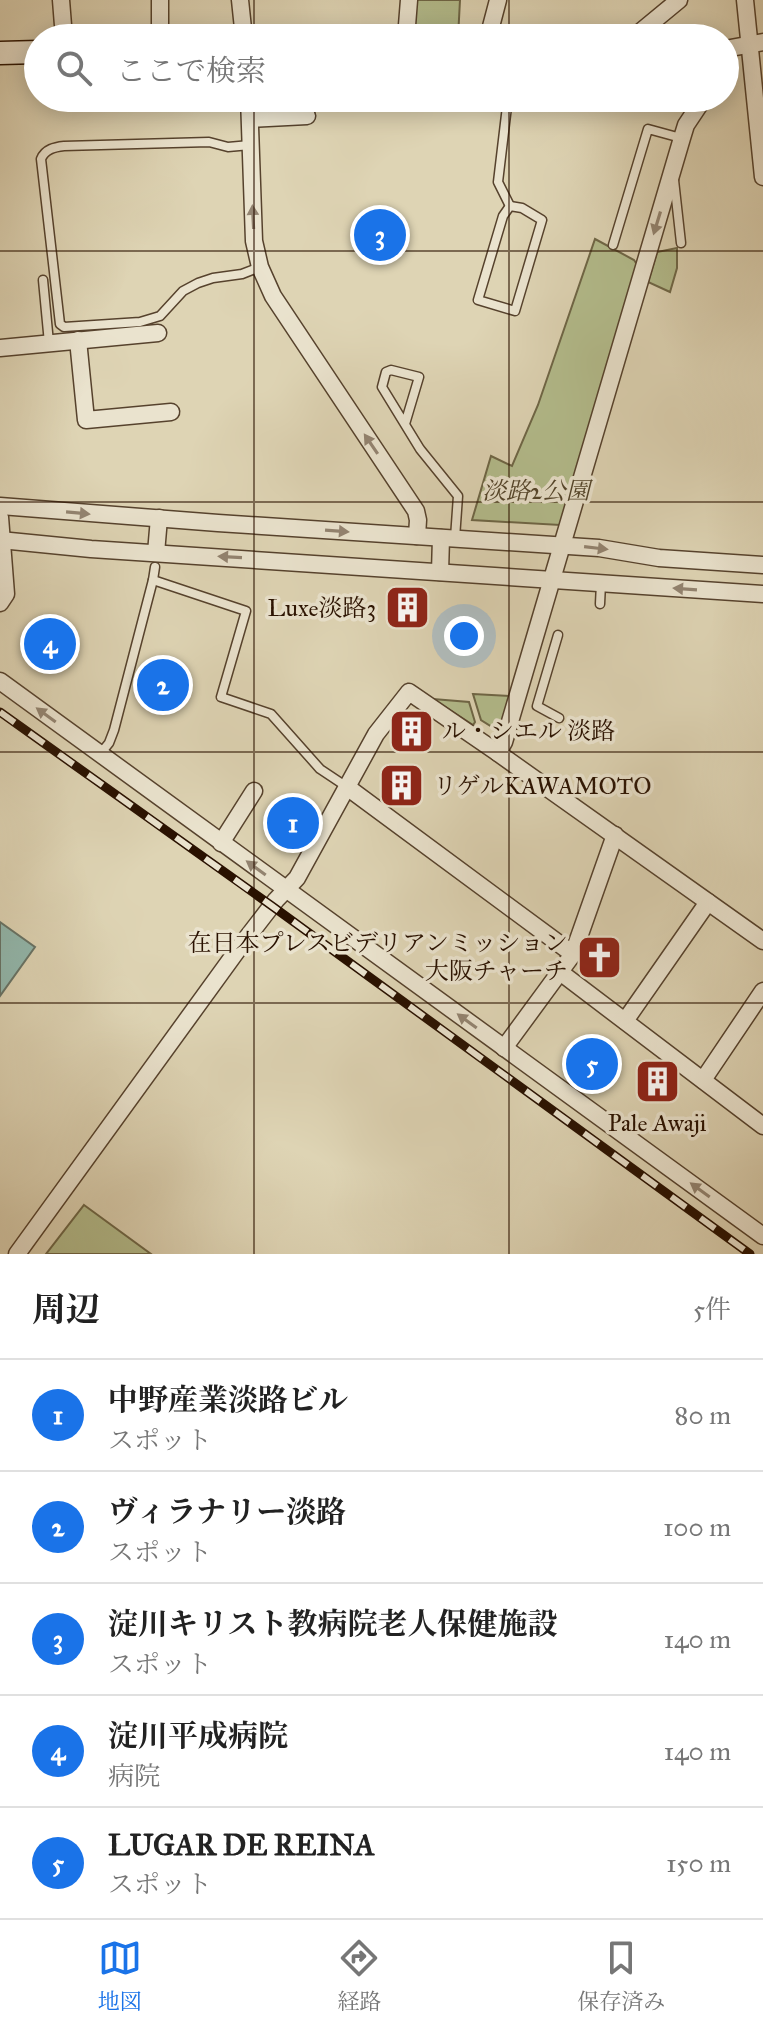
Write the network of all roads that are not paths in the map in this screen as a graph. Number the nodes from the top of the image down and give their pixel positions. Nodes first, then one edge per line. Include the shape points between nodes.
1 (61, 0) edge
2 (160, 0) edge
3 (240, 0) edge
4 (409, 0) edge
5 (498, 0) edge
6 (679, 0) edge
7 (745, 0) edge
8 (63, 24) edge
9 (160, 24) edge
10 (243, 24) edge
11 (407, 24) edge
12 (492, 24) edge
13 (650, 24) edge
14 (743, 46) edge
15 (24, 52) edge
16 (0, 53) edge
17 (250, 112) edge
18 (506, 112) edge
19 (695, 112) edge
20 (307, 116) dead end
21 (251, 119) junction
22 (682, 138) junction
23 (252, 145) junction
24 (673, 169) junction
25 (763, 177) edge
26 (510, 206) junction
27 (681, 243) dead end
28 (613, 245) dead end
29 (260, 267) junction
30 (43, 280) dead end
31 (158, 333) dead end
32 (78, 340) junction
33 (49, 343) junction
34 (0, 348) edge
35 (171, 412) dead end
36 (405, 424) junction
37 (0, 506) edge
38 (0, 517) edge
39 (159, 518) junction
40 (417, 536) junction
41 (448, 538) junction
42 (1, 540) edge
43 (562, 545) junction
44 (155, 560) junction
45 (763, 565) edge
46 (440, 572) junction
47 (153, 580) junction
48 (552, 580) junction
49 (601, 583) junction
50 (763, 594) edge
51 (0, 603) edge
52 (600, 604) dead end
53 (558, 635) dead end
54 (0, 681) edge
55 (559, 718) dead end
56 (498, 753) junction
57 (100, 754) junction
58 (347, 787) junction
59 (254, 791) dead end
60 (615, 835) junction
61 (221, 843) junction
62 (286, 890) junction
63 (708, 902) junction
64 (763, 941) edge
65 (573, 954) junction
66 (560, 972) junction
67 (763, 991) edge
68 (625, 1021) junction
69 (504, 1048) junction
70 (703, 1080) junction
71 (763, 1126) edge
72 (763, 1236) edge
73 (17, 1254) edge

1 - 8 street
2 - 9 street
3 - 10 street
4 - 11 street
5 - 12 street
6 - 13 street
7 - 14 street
14 - 25 street
15 - 16 street
17 - 21 street
18 - 26 lane via 498,182
19 - 22 street
20 - 21 street
21 - 23 street
22 - 24 street
22 - 28 lane via 648,129
29 -> 23 street via 254,241
23 - 29 lane via 64,146 41,159 64,327 160,316 198,283
24 - 27 lane
24 -> 43 street
26 - 26 lane via 478,300 515,311 542,220
40 -> 29 street via 416,511 273,296
30 - 33 lane
31 - 32 street
32 - 33 street
32 - 35 street via 86,420
33 - 34 street
36 - 36 lane via 382,387 391,370 419,377
36 - 41 lane via 458,496
37 -> 39 street
38 - 42 street
39 -> 40 street
39 - 44 street
40 - 41 street
41 - 43 street
41 - 46 street
42 - 44 street
42 - 51 street via 6,594
43 -> 45 street
43 - 48 street
46 -> 44 street
44 - 47 lane
46 - 48 street
47 - 57 lane via 114,730
47 - 58 lane via 246,611 221,697 271,714 320,769
48 - 49 street
48 - 56 street
50 -> 49 street
49 - 52 lane
53 - 55 lane via 537,706
57 -> 54 street
56 - 58 street via 409,692 376,734
56 - 60 street
57 - 61 street
58 - 62 street
58 - 65 street
59 - 61 street
60 - 63 street
60 - 65 street
62 -> 61 street
69 -> 62 street
62 - 73 street
63 - 64 street
63 - 68 street
65 - 66 street
66 - 68 street
66 - 69 street
67 - 70 street
68 - 70 street
72 -> 69 street
70 - 71 street

